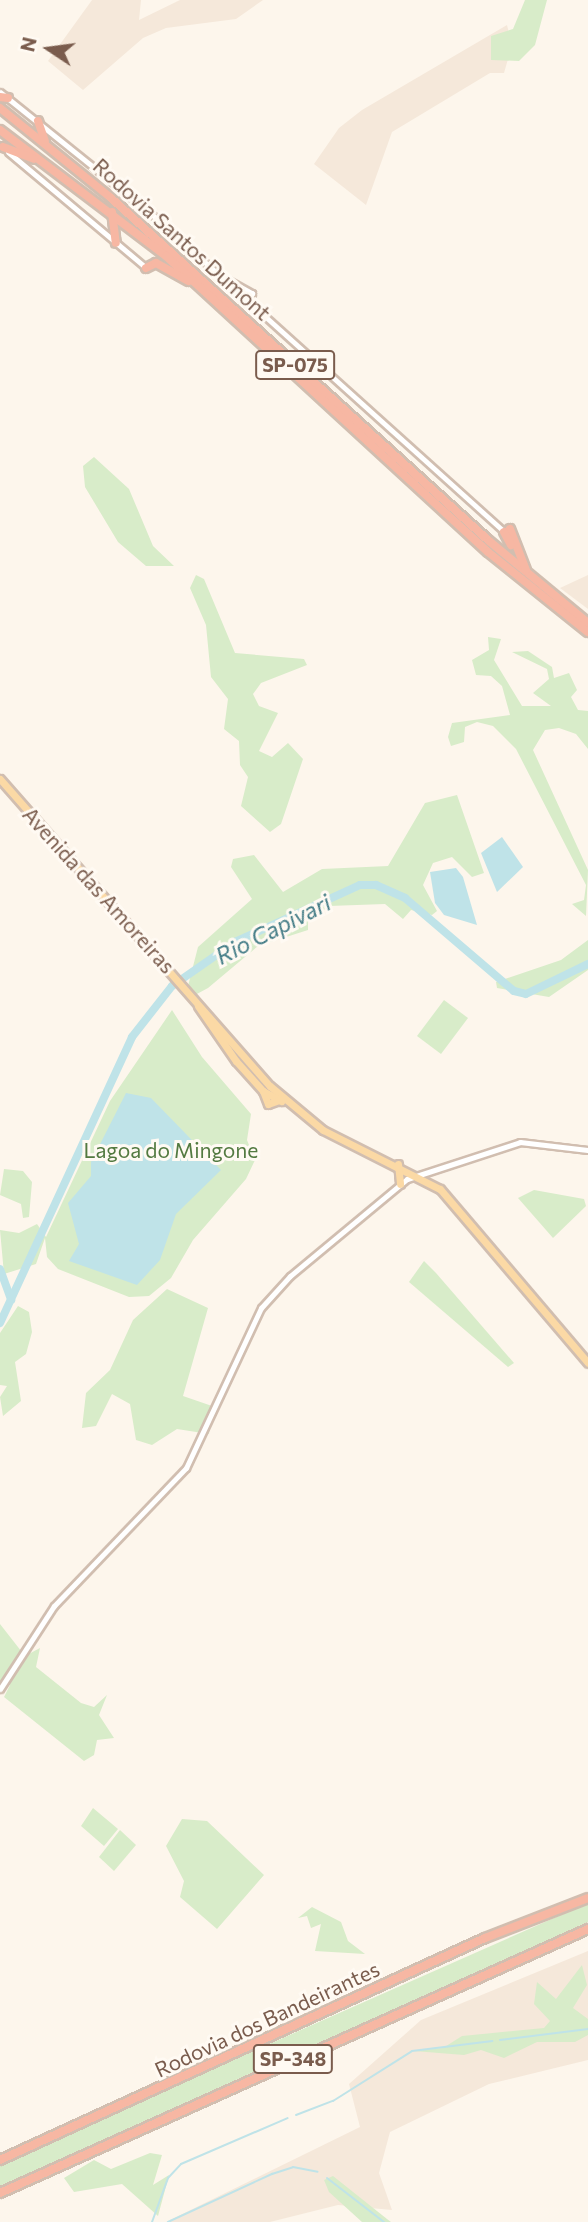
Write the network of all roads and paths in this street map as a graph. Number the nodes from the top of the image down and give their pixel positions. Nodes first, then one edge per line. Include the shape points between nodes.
1 (3, 95) edge
2 (0, 108) edge
3 (38, 121) junction
4 (0, 130) edge
5 (1, 146) edge
6 (49, 146) junction
7 (43, 163) junction
8 (112, 212) junction
9 (116, 243) junction
10 (146, 268) joint
11 (211, 270) junction
12 (200, 286) junction
13 (247, 303) junction
14 (507, 531) joint
15 (528, 572) junction
16 (588, 623) edge
17 (588, 632) edge
18 (0, 780) edge
19 (197, 1002) junction
20 (270, 1086) junction
21 (262, 1091) junction
22 (283, 1101) junction
23 (588, 1150) edge
24 (398, 1164) junction
25 (421, 1174) junction
26 (400, 1184) junction
27 (588, 1363) edge
28 (0, 1689) edge
29 (588, 1898) edge
30 (588, 1929) edge
31 (0, 2160) edge
32 (0, 2193) edge

1 - 3 street
2 - 6 highway, Rodovia Santos Dumont / SP-075
3 - 6 highway
3 - 11 street
4 - 7 highway, Rodovia Santos Dumont / SP-075
5 - 7 highway
5 - 9 street
6 - 15 highway, Rodovia Santos Dumont / SP-075
7 - 8 highway, Rodovia Santos Dumont / SP-075
8 - 9 highway
8 - 12 highway, Rodovia Santos Dumont / SP-075
9 - 10 street
10 - 12 highway via 156,263
11 - 13 street
11 - 13 street via 252,293
12 - 17 highway, Rodovia Santos Dumont / SP-075 via 488,552
13 - 14 street
14 - 15 highway
15 - 16 highway, Rodovia Santos Dumont / SP-075
18 - 19 main road, Avenida das Amoreiras
19 - 20 main road, Avenida das Amoreiras
19 - 21 main road, Avenida das Amoreiras via 210,1028
20 - 21 main road
20 - 22 main road, Avenida das Amoreiras
21 - 22 main road via 268,1104
22 - 24 main road, Avenida das Amoreiras via 323,1130
23 - 25 street via 520,1142
24 - 25 main road, Avenida das Amoreiras
24 - 26 main road
25 - 26 street
25 - 27 main road, Avenida das Amoreiras via 454,1202
26 - 28 street via 270,1296 186,1468 54,1606
29 - 31 highway, Rodovia dos Bandeirantes / SP-348 via 485,1938
30 - 32 highway, SP-348

